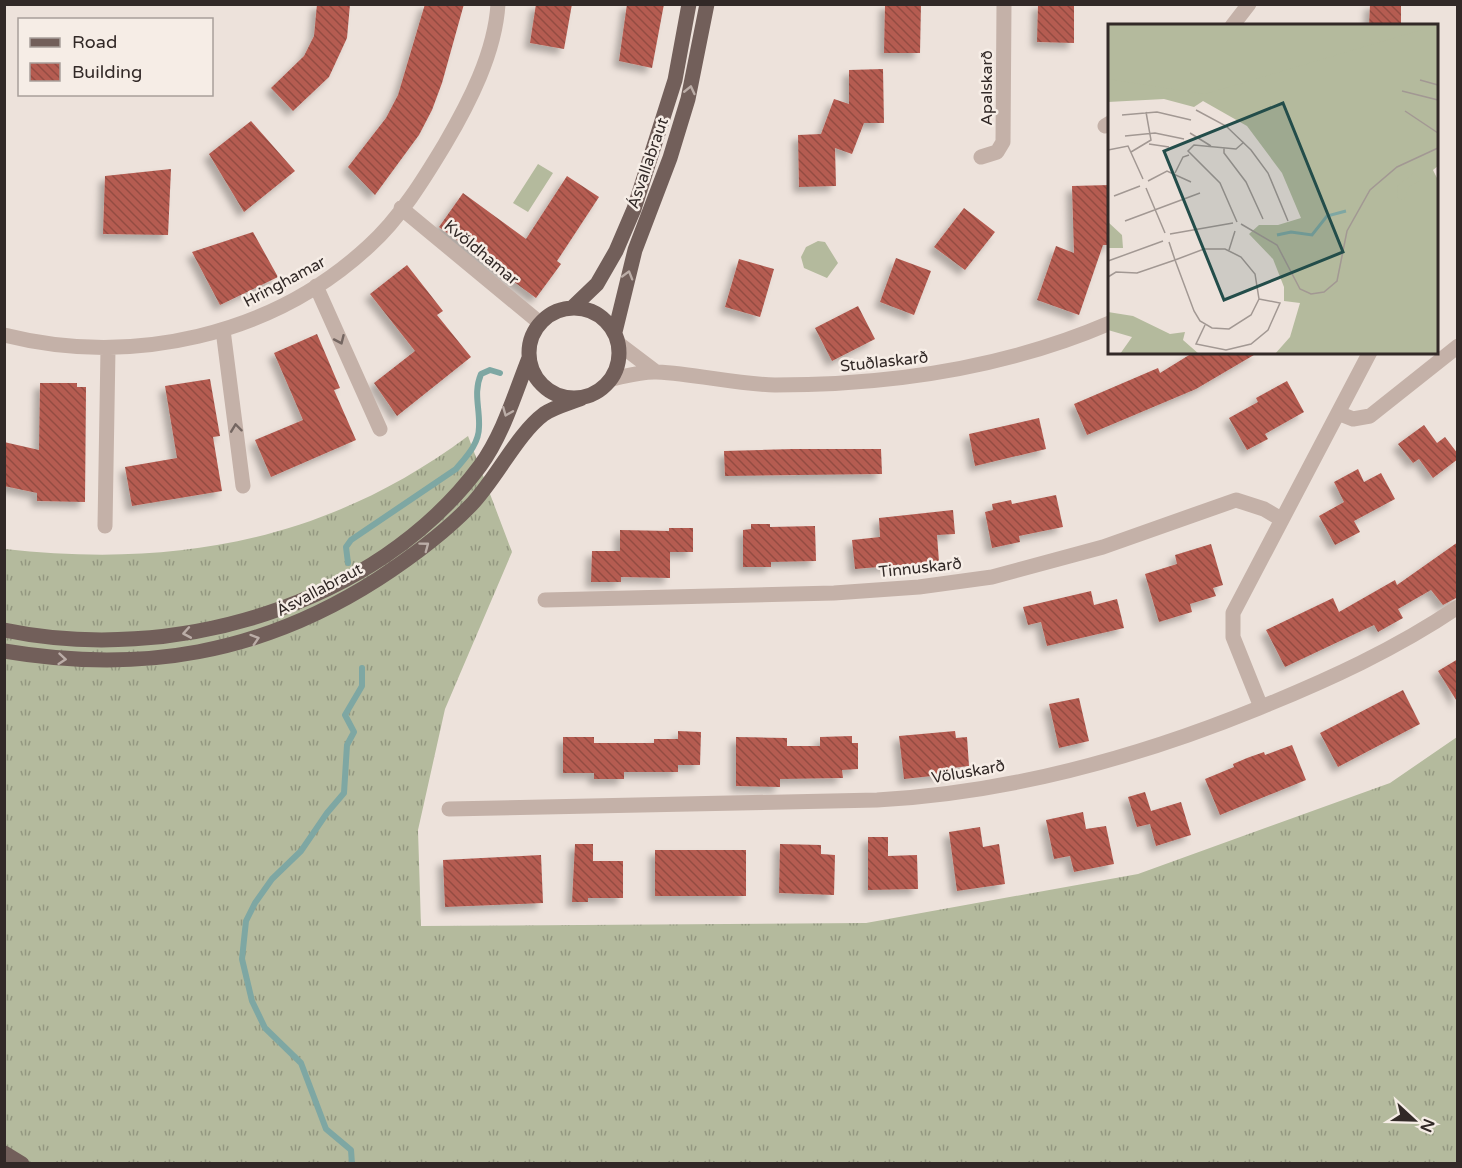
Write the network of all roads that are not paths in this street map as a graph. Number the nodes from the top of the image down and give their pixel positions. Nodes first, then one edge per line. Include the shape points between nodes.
1 (498, 4) edge
2 (689, 4) edge
3 (707, 4) edge
4 (1004, 4) edge
5 (1249, 4) edge
6 (1235, 24) edge
7 (981, 157) dead end
8 (401, 208) junction
9 (316, 286) junction
10 (573, 308) junction
11 (540, 323) junction
12 (1108, 323) edge
13 (223, 330) junction
14 (4, 335) edge
15 (617, 338) junction
16 (1458, 346) edge
17 (108, 349) junction
18 (1369, 354) edge
19 (529, 358) junction
20 (656, 372) junction
21 (612, 379) junction
22 (582, 398) junction
23 (1338, 413) junction
24 (380, 429) dead end
25 (243, 486) dead end
26 (1281, 519) junction
27 (105, 526) dead end
28 (545, 600) dead end
29 (1458, 607) edge
30 (4, 630) edge
31 (4, 651) edge
32 (1261, 707) junction
33 (449, 809) dead end
34 (4, 1153) edge
35 (22, 1164) edge

1 - 8 street, Hringhamar via 482,69 470,97 442,150
2 - 10 main road, Ásvallabraut via 675,80 634,209 597,284
15 -> 3 main road, Ásvallabraut via 635,250 688,99
4 - 7 street, Apalskarð via 1003,142 997,152
5 - 6 street
8 - 9 street, Hringhamar via 372,244
8 - 11 street, Kvöldhamar
9 - 13 street, Hringhamar
9 -> 24 street
10 - 11 main road via 549,315
10 - 15 main road via 597,314
11 - 19 main road via 529,345
12 - 20 street, Stuðlaskarð via 1028,353 928,375 775,385
13 - 17 street, Hringhamar via 158,346
25 -> 13 street
14 - 17 street, Hringhamar
15 - 20 street
15 - 21 main road via 618,368
16 - 23 street via 1370,416 1353,419
17 - 27 street
18 - 23 street
19 - 22 main road via 540,383 552,393
19 -> 30 main road, Ásvallabraut via 502,425 481,464 454,496 408,538 336,584 242,622 184,634 104,641
20 - 21 street, Stuðlaskarð
21 - 22 main road via 593,395
31 -> 22 main road, Ásvallabraut via 91,661 143,661 236,645 282,630 348,598 431,542 470,506 540,418
23 - 26 street
26 - 28 street, Tinnuskarð via 1264,508 1236,500 1069,557 992,577 919,587 834,593
26 - 32 street via 1233,613 1240,659
29 - 32 street, Völuskarð via 1311,688
32 - 33 street, Völuskarð via 1171,742 1086,766 916,798
34 - 35 main road

